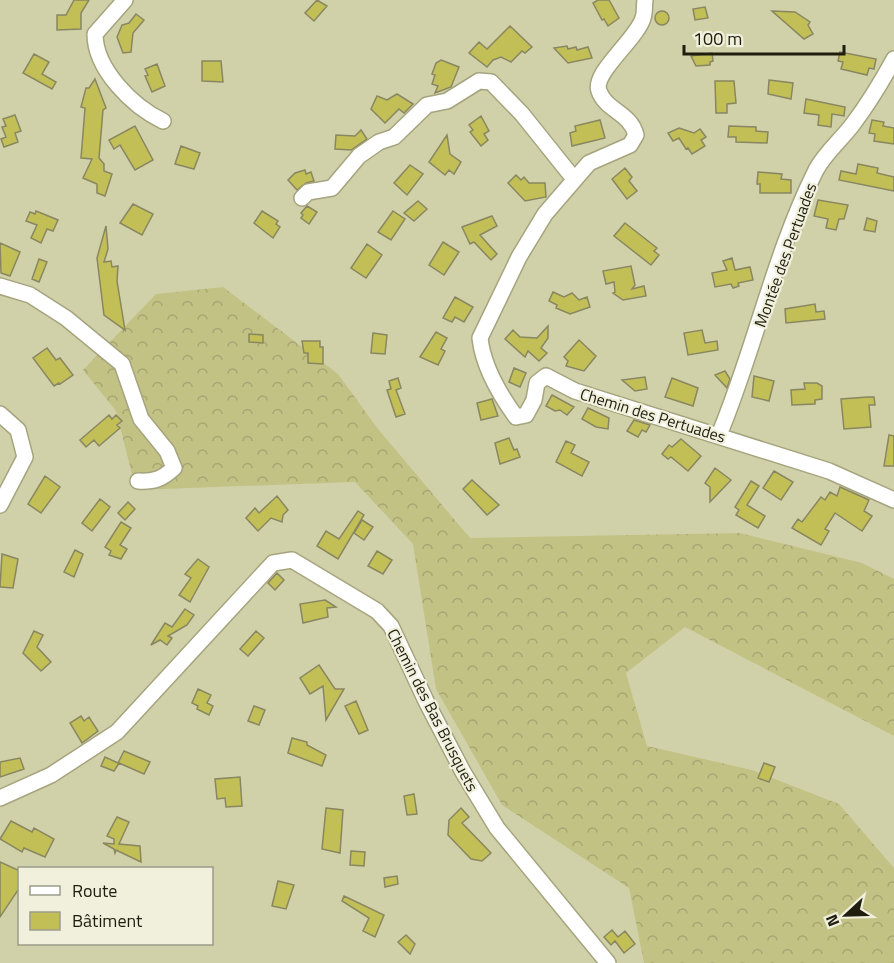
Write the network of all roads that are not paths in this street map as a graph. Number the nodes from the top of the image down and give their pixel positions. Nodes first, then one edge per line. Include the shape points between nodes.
1 (125, 0) edge
2 (645, 0) edge
3 (894, 58) edge
4 (163, 121) dead end
5 (574, 179) junction
6 (302, 198) dead end
7 (0, 286) edge
8 (0, 414) edge
9 (719, 435) junction
10 (138, 481) dead end
11 (894, 500) edge
12 (0, 505) edge
13 (0, 798) edge
14 (608, 963) edge

1 - 4 street via 95,34 95,49 111,76 149,114
2 - 5 street, Chemin des Pertuades via 643,20 625,48 598,77 598,90 606,102 633,123 636,135 630,145 589,163
3 - 9 street, Montée des Pertuades via 854,123 818,167
5 - 6 street via 491,82 479,81 447,101 427,105 394,137 359,156 332,188 308,192
5 - 9 street, Chemin des Pertuades via 545,214 519,257 480,338 482,352 505,402 516,417 526,415 537,383 546,376 575,391
7 - 10 street via 30,295 66,318 122,364 141,419 167,451 174,468 164,478
8 - 12 street via 18,430 25,457
9 - 11 street, Chemin des Pertuades via 829,471
13 - 14 street, Chemin des Bas Brusquets via 51,775 117,732 273,563 292,560 377,611 391,626 426,701 496,828

